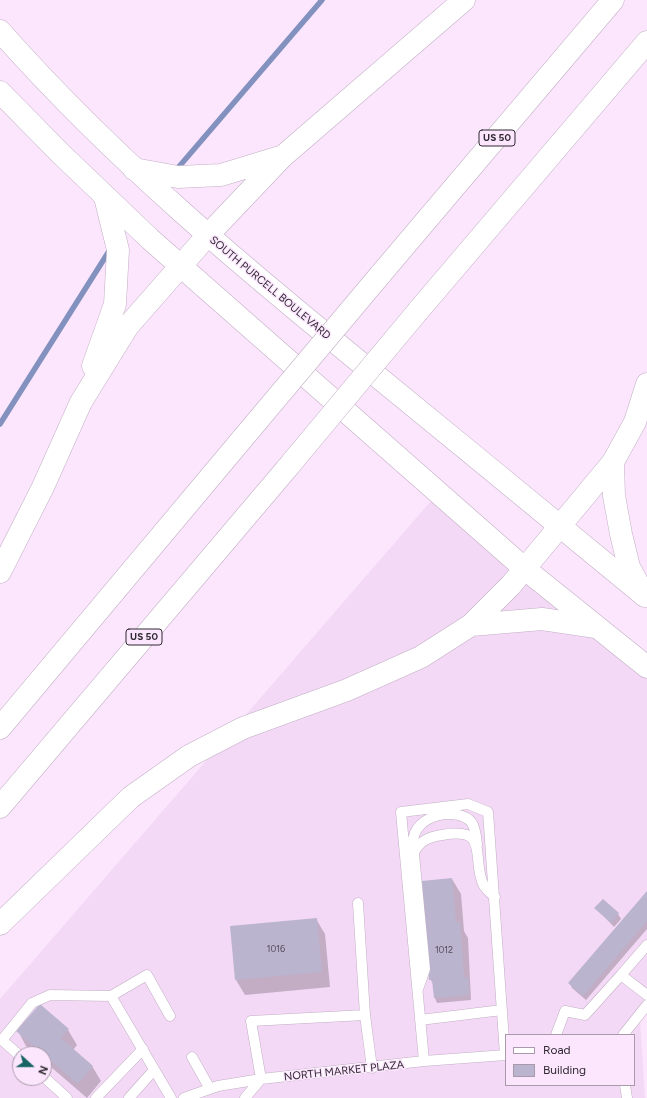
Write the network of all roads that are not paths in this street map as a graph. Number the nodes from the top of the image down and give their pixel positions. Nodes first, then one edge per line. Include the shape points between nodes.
1 (464, 0) edge
2 (613, 0) edge
3 (0, 31) edge
4 (647, 42) edge
5 (0, 92) edge
6 (282, 157) junction
7 (134, 169) junction
8 (105, 197) junction
9 (207, 236) junction
10 (180, 266) junction
11 (647, 384) edge
12 (81, 402) junction
13 (613, 462) junction
14 (560, 525) junction
15 (525, 569) junction
16 (0, 572) edge
17 (646, 596) edge
18 (471, 625) junction
19 (596, 627) junction
20 (647, 667) edge
21 (0, 728) edge
22 (0, 807) edge
23 (477, 845) junction
24 (414, 852) junction
25 (495, 897) junction
26 (358, 903) dead end
27 (0, 924) edge
28 (647, 945) edge
29 (621, 975) junction
30 (418, 991) junction
31 (647, 995) edge
32 (111, 996) junction
33 (647, 1005) edge
34 (502, 1010) junction
35 (365, 1015) junction
36 (170, 1016) dead end
37 (420, 1020) junction
38 (556, 1034) edge
39 (624, 1034) edge
40 (505, 1044) edge
41 (12, 1049) edge
42 (143, 1049) junction
43 (505, 1055) edge
44 (192, 1057) dead end
45 (424, 1062) junction
46 (372, 1068) junction
47 (154, 1070) junction
48 (261, 1079) junction
49 (52, 1084) edge
50 (625, 1086) edge
51 (210, 1089) junction
52 (67, 1098) edge
53 (96, 1098) edge
54 (129, 1098) edge
55 (171, 1098) edge
56 (184, 1098) edge
57 (245, 1098) edge
58 (627, 1098) edge

1 - 6 main road
2 - 21 main road, US 50, bridge
3 - 7 main road, SOUTH PURCELL BOULEVARD via 77,114
4 - 22 main road, US 50, bridge
5 - 8 main road
6 - 7 main road via 221,175 178,177
6 - 9 main road
7 - 9 main road, SOUTH PURCELL BOULEVARD
8 - 10 main road
8 - 12 main road via 118,250 115,304
9 - 10 main road
9 - 14 main road, SOUTH PURCELL BOULEVARD
10 - 12 main road via 128,326
10 - 15 main road
11 - 13 main road via 635,422
12 - 16 main road via 43,487
13 - 14 main road
13 - 17 main road via 614,496 629,567
14 - 15 main road
14 - 17 main road, SOUTH PURCELL BOULEVARD
15 - 18 main road
15 - 19 main road
18 - 19 main road via 542,619
18 - 27 main road via 421,657 347,690 244,728 189,756 130,797
19 - 20 main road
23 - 24 lane via 466,835 451,833 423,840
23 - 24 lane via 476,832 466,818 458,815 441,816 424,820 418,825 413,837
23 - 25 lane via 479,869 484,886
24 - 30 lane via 425,969
25 - 30 lane via 488,812 468,804 401,812
25 - 34 lane
26 - 35 lane
28 - 29 lane
29 - 31 lane
29 - 38 lane via 585,1015 564,1011
30 - 37 lane
32 - 36 lane via 148,975
32 - 41 lane via 50,995 32,1003 2,1040
32 - 42 lane
33 - 39 lane
34 - 37 lane
34 - 40 lane
35 - 46 lane
35 - 48 lane via 251,1021
37 - 45 lane
42 - 47 lane
42 - 53 lane
43 - 45 lane, NORTH MARKET PLAZA
44 - 51 lane
45 - 46 lane, NORTH MARKET PLAZA
46 - 48 lane, NORTH MARKET PLAZA
47 - 54 lane
47 - 55 lane
48 - 51 lane, NORTH MARKET PLAZA
48 - 57 lane
49 - 52 lane
50 - 58 lane
51 - 56 lane, NORTH MARKET PLAZA

